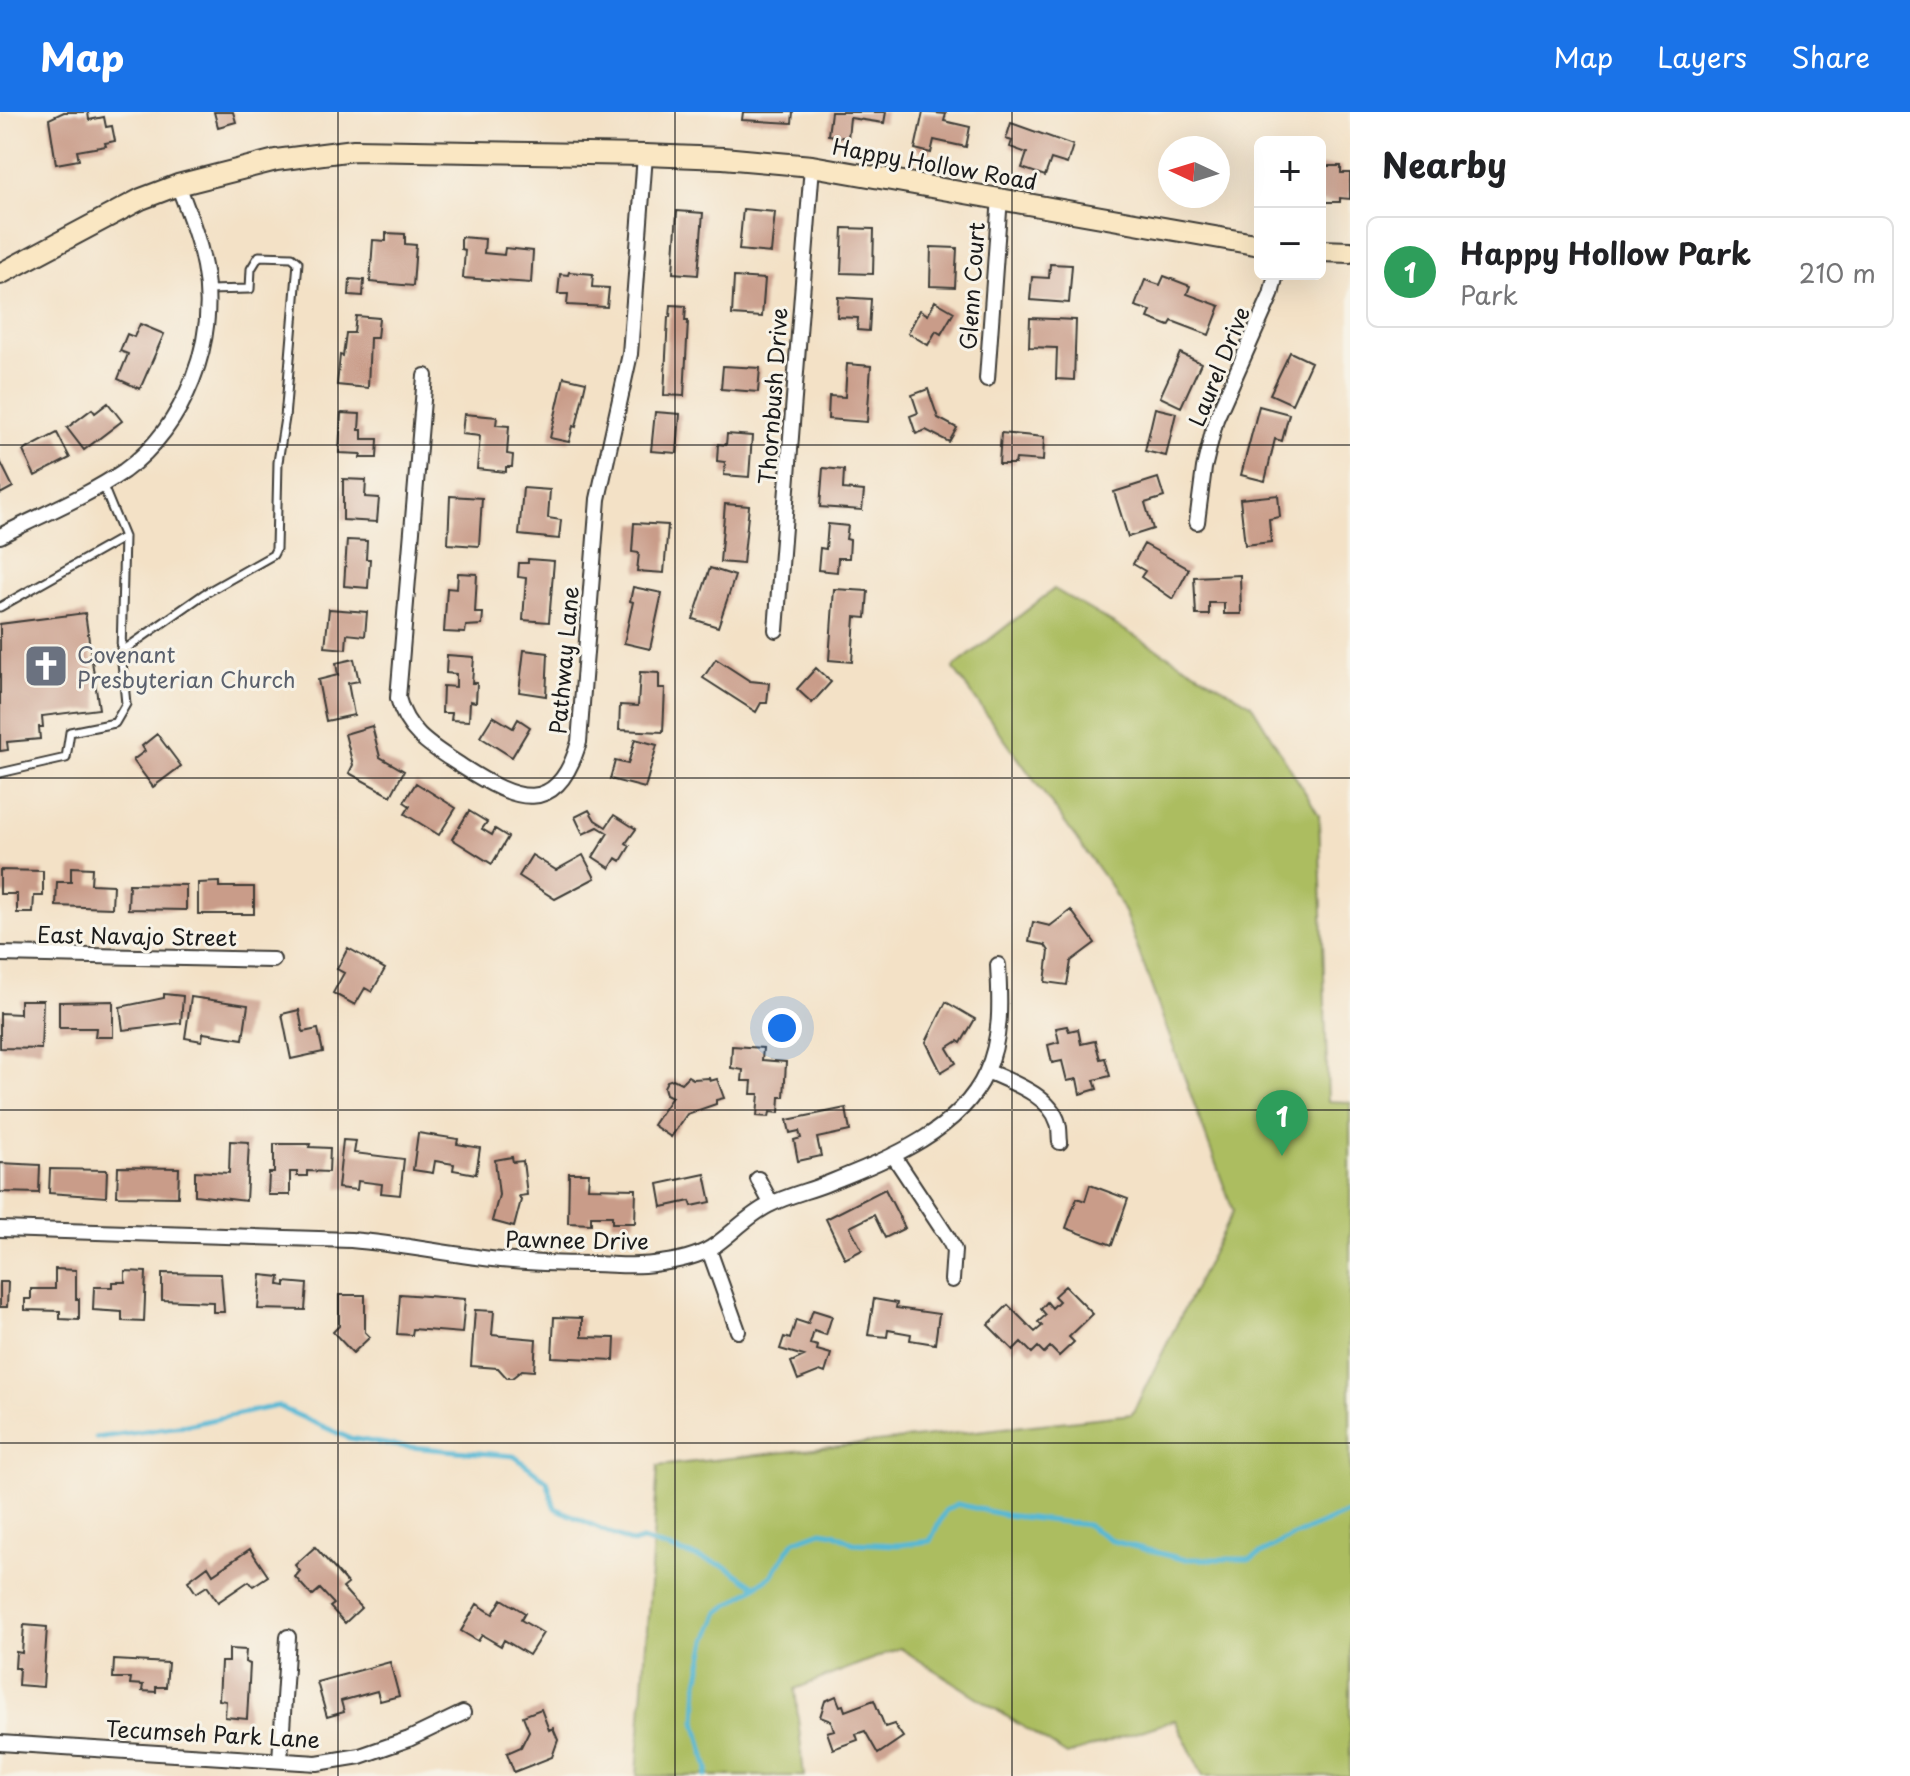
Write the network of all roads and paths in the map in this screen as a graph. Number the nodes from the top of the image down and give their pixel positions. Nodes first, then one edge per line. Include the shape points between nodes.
1 (645, 155) junction
2 (812, 166) junction
3 (178, 185) junction
4 (1000, 197) junction
5 (1254, 244) edge
6 (1326, 251) edge
7 (1350, 252) edge
8 (0, 274) edge
9 (1275, 280) edge
10 (207, 290) junction
11 (425, 376) dead end
12 (987, 379) dead end
13 (102, 484) junction
14 (1197, 522) dead end
15 (0, 536) edge
16 (124, 537) junction
17 (0, 607) edge
18 (776, 630) dead end
19 (121, 652) junction
20 (0, 773) edge
21 (0, 954) edge
22 (273, 960) dead end
23 (998, 965) dead end
24 (987, 1071) junction
25 (1060, 1142) dead end
26 (893, 1155) junction
27 (758, 1179) dead end
28 (771, 1203) junction
29 (0, 1229) edge
30 (709, 1250) junction
31 (952, 1280) dead end
32 (738, 1331) dead end
33 (288, 1637) dead end
34 (463, 1713) dead end
35 (0, 1743) edge
36 (280, 1760) junction

1 - 2 main road, Happy Hollow Road
1 - 3 main road, Happy Hollow Road via 354,150 276,160
1 - 11 street, Pathway Lane via 630,354 598,499 579,742 568,775 544,792 528,796 493,786 421,740 402,714 398,698
2 - 4 main road, Happy Hollow Road
2 - 18 street, Thornbush Drive
3 - 8 main road, Happy Hollow Road via 141,199
3 - 10 street
4 - 5 main road, Happy Hollow Road
4 - 12 street, Glenn Court
6 - 7 main road
9 - 14 street, Laurel Drive via 1216,419
10 - 13 street via 206,334 173,418 145,453
10 - 19 lane via 250,289 251,269 259,256 292,257 298,262 278,462 276,549
13 - 15 street
13 - 16 lane
16 - 17 lane
16 - 19 lane
19 - 20 lane via 126,704 115,723 70,732 66,758
21 - 22 street, East Navajo Street
23 - 24 street, Pawnee Drive via 999,1021
24 - 25 street via 1049,1108 1058,1122
24 - 26 street, Pawnee Drive via 959,1110
26 - 28 street, Pawnee Drive
26 - 31 street via 954,1250
27 - 28 street
28 - 30 street, Pawnee Drive
29 - 30 street, Pawnee Drive via 351,1240 543,1263 650,1265
30 - 32 street
33 - 36 street
34 - 36 street, Tecumseh Park Lane via 360,1756 317,1763
35 - 36 street, Tecumseh Park Lane

